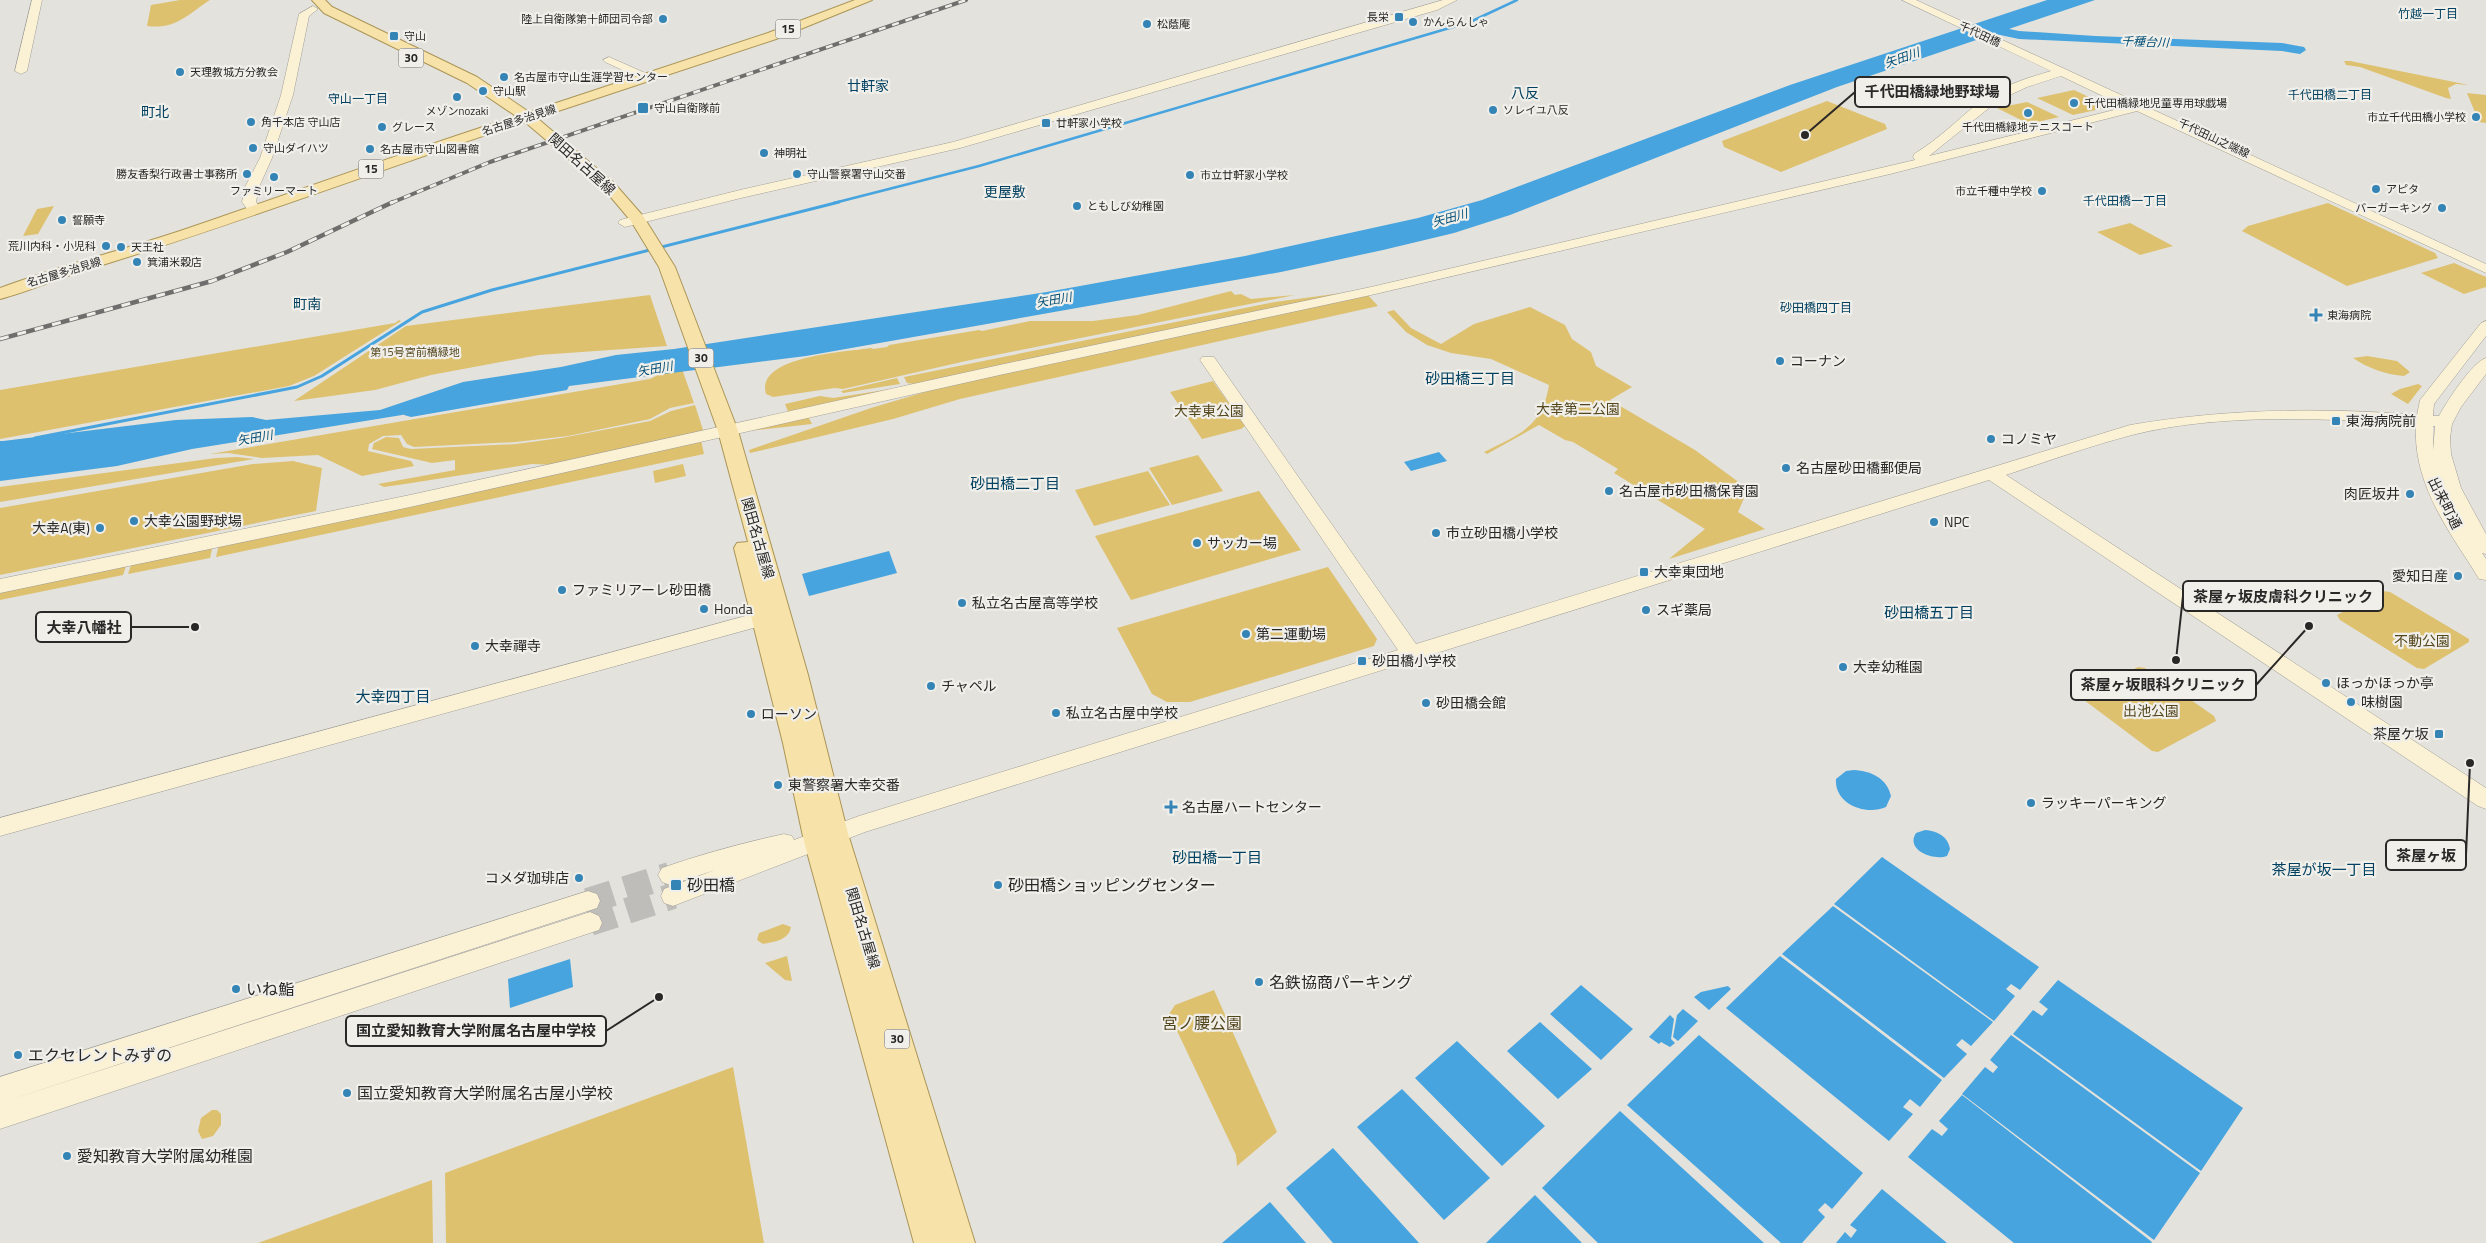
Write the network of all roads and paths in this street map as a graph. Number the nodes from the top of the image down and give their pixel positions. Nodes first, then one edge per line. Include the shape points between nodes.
1 (37, 0) edge
2 (866, 0) edge
3 (1452, 0) edge
4 (1907, 0) edge
5 (1916, 0) edge
6 (312, 3) edge
7 (609, 60) dead end
8 (2058, 69) junction
9 (21, 70) dead end
10 (648, 78) junction
11 (2147, 110) junction
12 (521, 119) junction
13 (1890, 170) junction
14 (2314, 187) junction
15 (255, 210) junction
16 (631, 221) junction
17 (2486, 264) edge
18 (2486, 269) edge
19 (0, 294) edge
20 (2486, 326) edge
21 (1208, 360) dead end
22 (2486, 363) edge
23 (2424, 420) junction
24 (2445, 422) junction
25 (721, 432) junction
26 (1991, 473) junction
27 (2486, 548) edge
28 (2486, 574) edge
29 (0, 586) edge
30 (770, 616) junction
31 (1410, 652) junction
32 (2486, 800) edge
33 (0, 827) edge
34 (832, 834) junction
35 (672, 885) tunnel mouth
36 (0, 1090) edge
37 (0, 1116) edge
38 (931, 1243) edge
39 (958, 1243) edge

1 - 9 street
2 - 10 main road, 名古屋多治見線 / 15
3 - 16 street via 1434,8 956,145
4 - 8 street, 千代田橋
5 - 8 street, 千代田山之端線
6 - 12 main road, 関田名古屋線 / 30 via 463,83
6 - 15 street via 304,14 294,50 287,95 266,158 252,187 249,202
7 - 10 street
8 - 11 street, 千代田山之端線
8 - 13 street via 1988,102 1932,148
10 - 12 main road, 名古屋多治見線 / 15
11 - 13 street
11 - 14 street, 千代田山之端線
12 - 15 main road, 名古屋多治見線 / 15
12 - 16 main road, 関田名古屋線 / 30
13 - 25 street via 1380,289
14 - 17 street, 千代田山之端線
14 - 18 street, 千代田山之端線
15 - 19 main road, 名古屋多治見線 / 15
16 - 25 main road, 関田名古屋線 / 30 via 667,268
20 - 23 street, 出来町通 via 2426,404
21 - 31 street
22 - 24 street, 出来町通 via 2459,397
23 - 24 street
23 - 26 street via 2273,414 2214,416 2130,430
23 - 28 street, 出来町通 via 2426,460 2433,482
24 - 27 street, 出来町通 via 2443,458 2447,479
25 - 29 street via 410,501
25 - 30 main road, 関田名古屋線 / 30
26 - 31 street
26 - 32 street
30 - 33 street
30 - 34 main road, 関田名古屋線 / 30 via 790,725
31 - 34 street
34 - 35 street
34 - 38 main road, 関田名古屋線 / 30
34 - 39 main road, 関田名古屋線 / 30
36 - 37 street via 589,912

